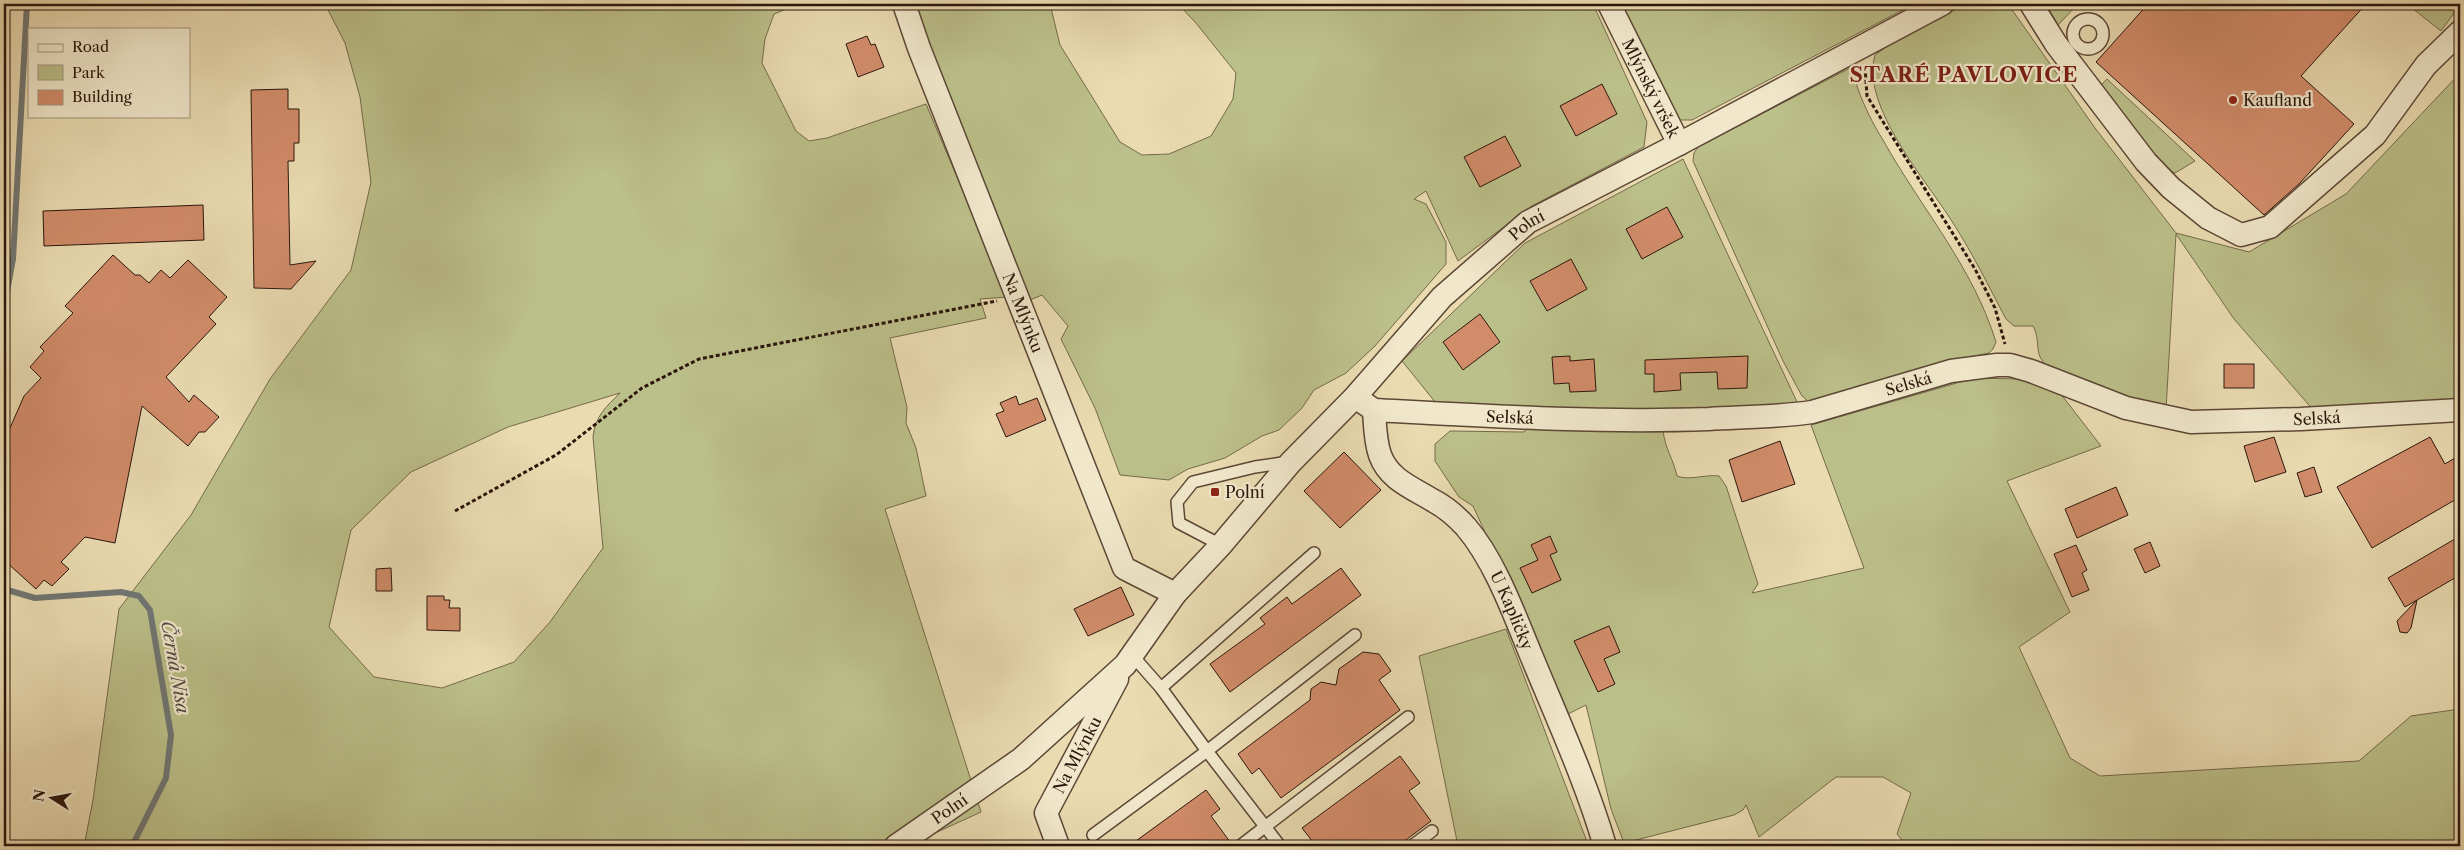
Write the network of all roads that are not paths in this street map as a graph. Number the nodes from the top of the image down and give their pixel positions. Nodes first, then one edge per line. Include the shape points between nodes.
1 (904, 4) edge
2 (1609, 4) edge
3 (1942, 4) edge
4 (2031, 4) edge
5 (2460, 32) edge
6 (1679, 144) junction
7 (1356, 397) junction
8 (1374, 410) junction
9 (2460, 410) edge
10 (1291, 462) junction
11 (1221, 545) junction
12 (1314, 553) dead end
13 (1174, 594) junction
14 (1355, 635) dead end
15 (1128, 660) junction
16 (1161, 688) junction
17 (1408, 717) dead end
18 (1207, 751) junction
19 (1265, 826) junction
20 (1432, 831) dead end
21 (1093, 835) dead end
22 (896, 846) edge
23 (1058, 846) edge
24 (1240, 846) edge
25 (1280, 846) edge
26 (1412, 846) edge
27 (1604, 846) edge

1 - 13 street, Na Mlýnku via 1124,568
2 - 6 street, Mlýnský vršek
3 - 6 street, Polní
4 - 5 street via 2056,44 2146,162 2171,188 2208,218 2241,235 2270,227 2375,135 2426,65
6 - 7 street, Polní via 1528,222 1442,297
7 - 8 street
7 - 10 street, Polní
8 - 9 street, Selská via 1559,420 1662,421 1789,416 1950,371 2010,365 2126,408 2191,422
8 - 27 street, U Kapličky via 1380,456 1390,473 1451,513 1481,547 1511,608 1559,723
10 - 11 street, Polní
10 - 11 lane via 1193,482 1177,502 1179,523
11 - 13 street, Polní
12 - 16 lane
13 - 15 street, Polní
14 - 18 lane
15 - 16 lane
15 - 22 street, Polní via 1021,759
15 - 23 street, Na Mlýnku via 1046,813
16 - 18 lane
17 - 19 lane
18 - 19 lane
18 - 21 lane
19 - 24 lane
19 - 25 lane
20 - 26 lane

